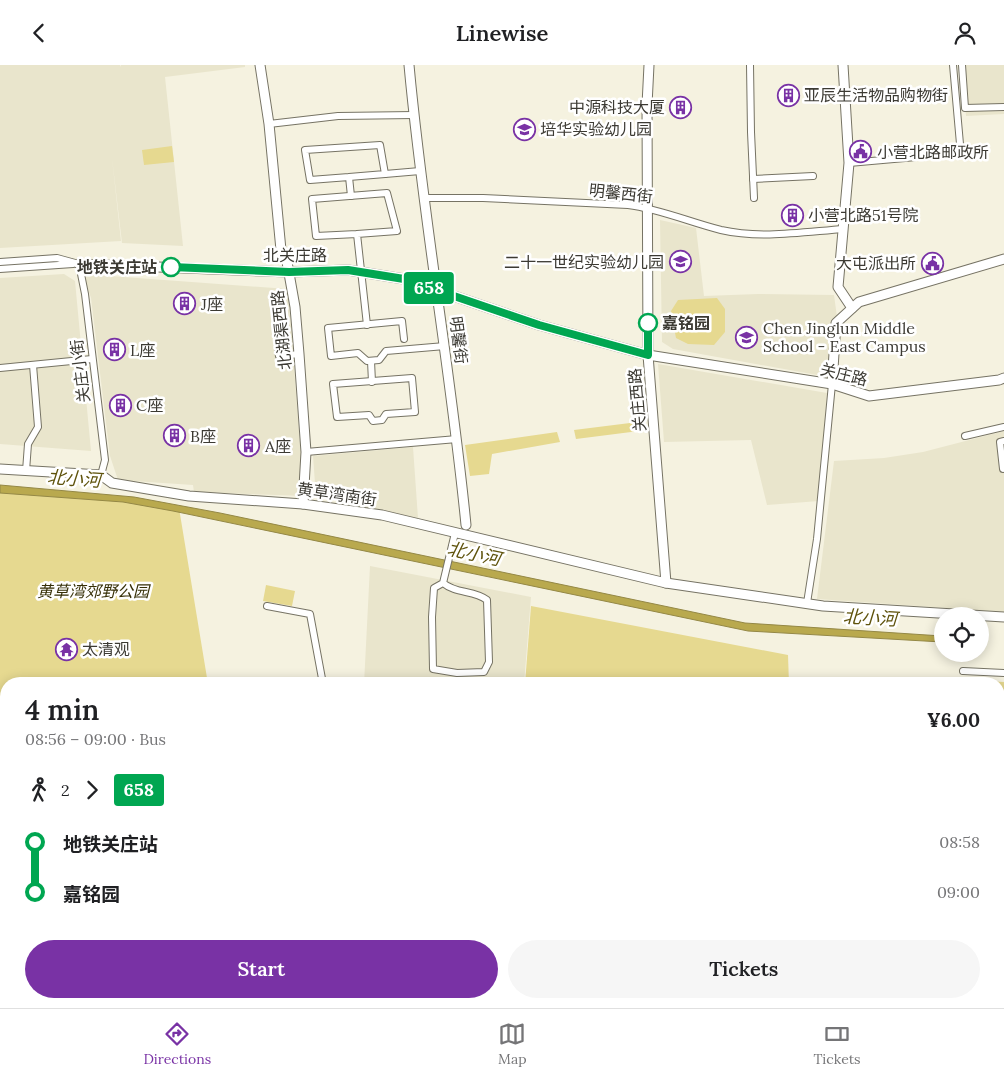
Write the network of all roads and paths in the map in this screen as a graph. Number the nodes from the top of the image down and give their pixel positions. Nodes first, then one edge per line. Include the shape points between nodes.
1 (260, 65) edge
2 (409, 65) edge
3 (649, 65) edge
4 (750, 65) edge
5 (843, 65) edge
6 (953, 65) edge
7 (962, 65) edge
8 (1004, 107) edge
9 (414, 115) junction
10 (269, 124) junction
11 (848, 163) junction
12 (420, 171) junction
13 (385, 174) junction
14 (813, 176) dead end
15 (349, 177) junction
16 (753, 179) junction
17 (351, 196) junction
18 (423, 198) junction
19 (754, 198) dead end
20 (647, 207) junction
21 (844, 229) junction
22 (356, 234) junction
23 (1004, 259) edge
24 (0, 262) edge
25 (79, 264) junction
26 (0, 269) edge
27 (289, 272) junction
28 (362, 272) junction
29 (438, 291) junction
30 (852, 308) junction
31 (367, 325) junction
32 (404, 339) dead end
33 (445, 347) junction
34 (278, 350) dead end
35 (299, 355) junction
36 (648, 355) junction
37 (92, 359) junction
38 (371, 361) junction
39 (32, 365) junction
40 (0, 368) edge
41 (1004, 378) edge
42 (372, 382) junction
43 (832, 384) junction
44 (1004, 428) edge
45 (965, 436) dead end
46 (457, 439) junction
47 (1004, 441) edge
48 (306, 452) junction
49 (0, 469) edge
50 (1002, 469) dead end
51 (26, 471) junction
52 (101, 475) junction
53 (303, 504) junction
54 (466, 525) dead end
55 (455, 533) junction
56 (443, 583) junction
57 (666, 583) junction
58 (807, 603) junction
59 (267, 606) dead end
60 (1004, 617) edge
61 (963, 671) dead end
62 (1004, 673) edge
63 (321, 677) edge

1 - 10 street, 北湖渠西路
2 - 9 street, 明馨街
3 - 20 street, 关庄西路
4 - 16 street
5 - 11 street
6 - 11 street via 958,152
7 - 8 street via 965,108
9 - 10 street via 338,116
9 - 12 street, 明馨街
10 - 27 street, 北湖渠西路 via 281,250
11 - 21 street
12 - 13 street
12 - 18 street, 明馨街
13 - 15 street
13 - 15 street via 380,145 304,150 310,180
14 - 16 street
15 - 17 street
16 - 19 street
17 - 22 street via 312,199 316,236
17 - 22 street via 387,193 397,231
18 - 20 street, 明馨西街
18 - 29 street, 明馨街
20 - 21 street, 明馨西街 via 722,230 770,235
20 - 36 street, 关庄西路
21 - 30 street via 838,287
22 - 28 street
23 - 30 street via 859,302
24 - 25 street via 57,257
25 - 26 street
25 - 27 street, 北关庄路
25 - 37 street, 关庄小街
27 - 28 street, 北关庄路
27 - 35 street, 北湖渠西路
28 - 29 street, 北关庄路 via 404,279
28 - 31 street
29 - 33 street, 明馨街
29 - 36 street, 北关庄路 via 539,325
30 - 43 street via 836,323
31 - 32 street via 402,321
31 - 38 street via 328,328 331,356 358,353
33 - 38 street via 386,351 380,360
33 - 46 street, 明馨街
34 - 35 street via 279,356
35 - 48 street, 北湖渠西路
36 - 43 street, 关庄路
36 - 57 street, 关庄西路
37 - 39 street
37 - 52 street, 关庄小街 via 105,460
38 - 42 street
39 - 40 street
39 - 51 street via 38,427 28,444
41 - 43 street, 关庄路 via 868,396
42 - 42 street via 333,384 337,417 369,415 374,421 382,421 386,414 415,412 412,378
43 - 58 street via 817,539
44 - 45 street
46 - 48 street
46 - 54 street, 明馨街
47 - 50 street via 1000,442
48 - 53 street, 北湖渠西路
49 - 51 street, 黄草湾南街
51 - 52 street, 黄草湾南街
52 - 53 street, 黄草湾南街 via 112,483 189,496
53 - 55 street, 黄草湾南街 via 382,515
55 - 56 street
55 - 57 street, 黄草湾南街
56 - 56 street via 481,595 487,600 489,662 484,672 457,673 433,669 434,588
57 - 58 street, 黄草湾南街
58 - 60 street, 黄草湾南街
59 - 63 street via 310,614
61 - 62 street

